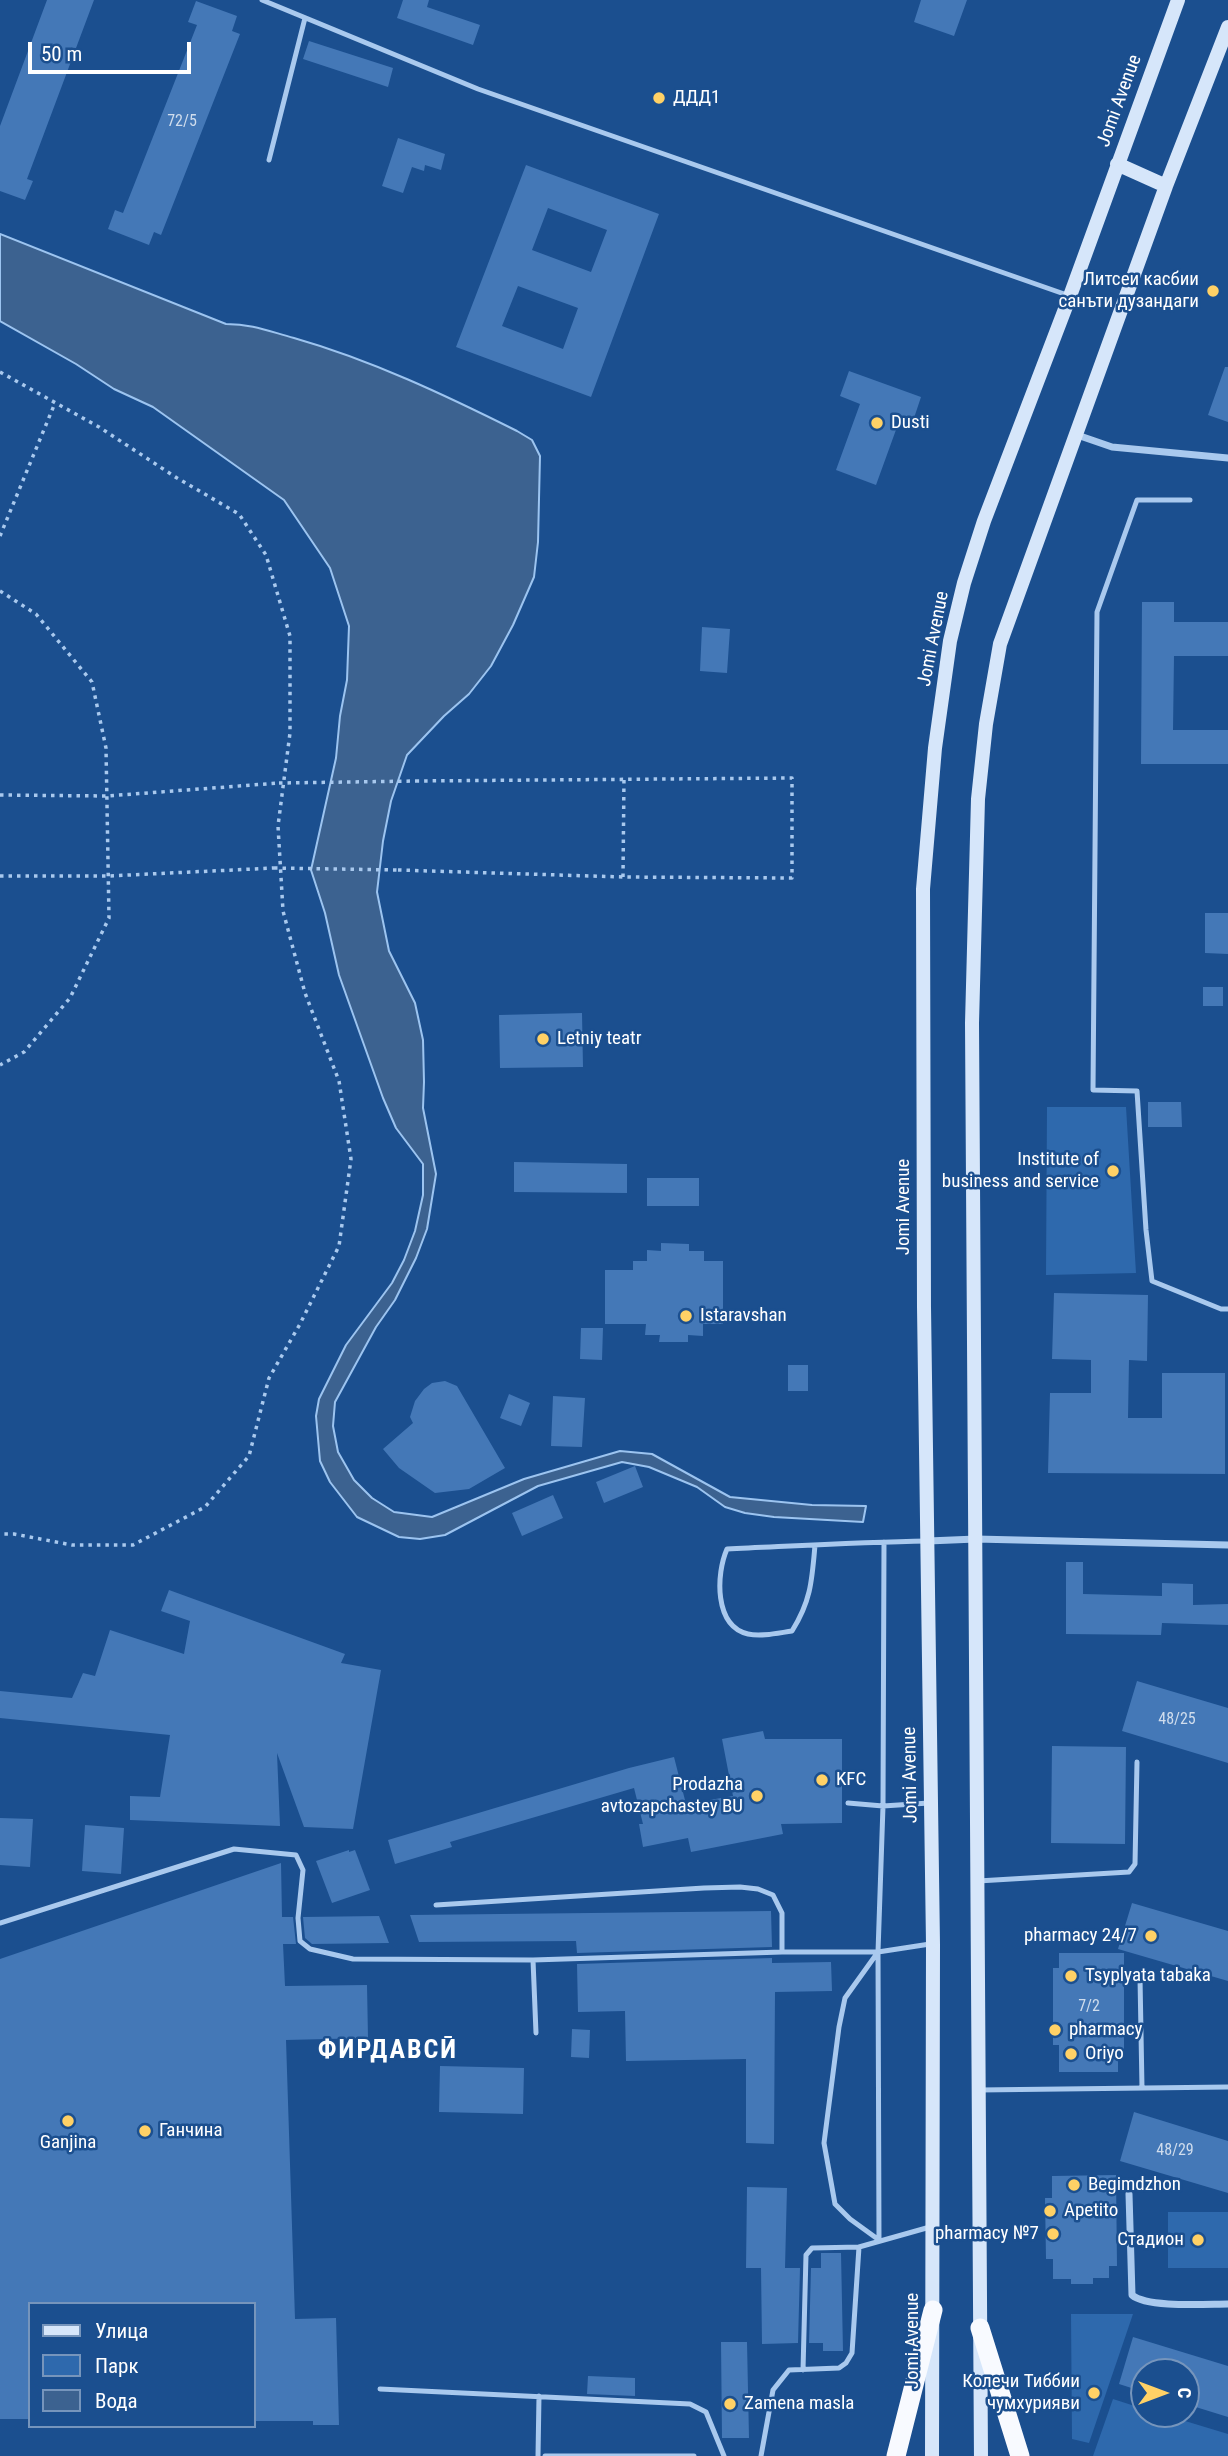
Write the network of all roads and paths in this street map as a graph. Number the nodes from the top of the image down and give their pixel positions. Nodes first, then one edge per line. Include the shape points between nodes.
1 (262, 0) edge
2 (282, 0) edge
3 (1178, 0) edge
4 (279, 7) junction
5 (304, 18) junction
6 (1228, 27) edge
7 (269, 160) dead end
8 (1117, 164) junction
9 (1167, 187) junction
10 (1070, 296) junction
11 (0, 372) edge
12 (55, 403) junction
13 (1083, 437) dead end
14 (1228, 458) edge
15 (1189, 500) dead end
16 (0, 536) edge
17 (0, 591) edge
18 (624, 777) junction
19 (0, 795) edge
20 (107, 796) junction
21 (0, 876) edge
22 (108, 876) junction
23 (623, 877) junction
24 (0, 1065) edge
25 (1228, 1309) edge
26 (0, 1534) edge
27 (976, 1539) junction
28 (927, 1541) junction
29 (884, 1542) junction
30 (815, 1545) junction
31 (1228, 1545) edge
32 (1137, 1762) dead end
33 (848, 1802) dead end
34 (931, 1803) junction
35 (883, 1806) junction
36 (978, 1881) junction
37 (436, 1905) dead end
38 (0, 1923) edge
39 (933, 1944) junction
40 (782, 1952) junction
41 (878, 1952) junction
42 (533, 1960) junction
43 (1140, 1978) dead end
44 (536, 2033) dead end
45 (1228, 2087) edge
46 (1142, 2088) junction
47 (979, 2090) junction
48 (1129, 2194) dead end
49 (933, 2226) junction
50 (879, 2240) junction
51 (859, 2247) junction
52 (1228, 2304) edge
53 (933, 2310) junction
54 (980, 2328) junction
55 (803, 2370) junction
56 (380, 2389) dead end
57 (539, 2396) junction
58 (538, 2456) edge
59 (545, 2456) edge
60 (694, 2456) edge
61 (724, 2456) edge
62 (761, 2456) edge
63 (896, 2456) edge
64 (932, 2456) edge
65 (981, 2456) edge
66 (1020, 2456) edge

1 - 4 lane
2 - 4 lane
3 - 8 main road, Jomi Avenue
4 - 5 lane
5 - 7 lane
5 - 10 lane via 478,89
6 - 9 main road
8 - 9 main road
8 - 10 main road, Jomi Avenue
9 - 27 main road via 1000,645 986,724 975,848 972,1023
10 - 28 main road, Jomi Avenue via 964,583 950,641 935,748 923,889
11 - 12 path
12 - 16 path
12 - 26 path via 239,514 266,555 290,636 290,733 278,826 283,911 305,993 339,1081 351,1159 339,1247 268,1378 249,1456 205,1507 133,1545 72,1545
13 - 14 street via 1112,447
15 - 25 lane via 1136,500 1097,612 1093,1090 1137,1091 1152,1281
17 - 20 path via 36,614 92,682 106,748
18 - 20 path, bridge via 279,783
18 - 23 path
18 - 23 path via 792,778 793,820 792,878
19 - 20 path
20 - 22 path
21 - 22 path
22 - 23 path, bridge via 274,868
22 - 24 path via 109,918 70,998 24,1052
27 - 28 street
27 - 31 street
27 - 36 main road
28 - 29 lane
28 - 34 main road, Jomi Avenue
29 - 30 lane
29 - 35 lane
30 - 30 lane via 727,1549 720,1588 731,1625 747,1634 792,1631 806,1609
32 - 36 lane via 1135,1864 1129,1872
33 - 35 lane
34 - 35 lane
34 - 39 main road, Jomi Avenue
35 - 41 lane
36 - 47 main road
37 - 40 lane via 704,1888 758,1889 773,1895 782,1913
38 - 42 lane via 233,1849 296,1855 303,1870 300,1941 310,1949 353,1959
39 - 41 lane
39 - 49 main road, Jomi Avenue
40 - 41 lane
40 - 42 lane
41 - 50 lane
41 - 50 lane via 845,1998 824,2143 835,2204
42 - 44 lane
43 - 46 lane
45 - 46 lane
46 - 47 lane
47 - 54 main road
48 - 52 street via 1132,2295 1159,2302
49 - 50 lane
49 - 53 main road, Jomi Avenue
50 - 51 lane
51 - 55 lane via 852,2353 839,2368
51 - 55 lane via 812,2248 806,2255
53 - 63 highway
53 - 64 main road, Jomi Avenue
54 - 65 main road
54 - 66 highway
55 - 62 lane via 789,2371 773,2390
56 - 57 lane
57 - 58 lane
57 - 61 lane via 690,2404 706,2412
59 - 60 lane

